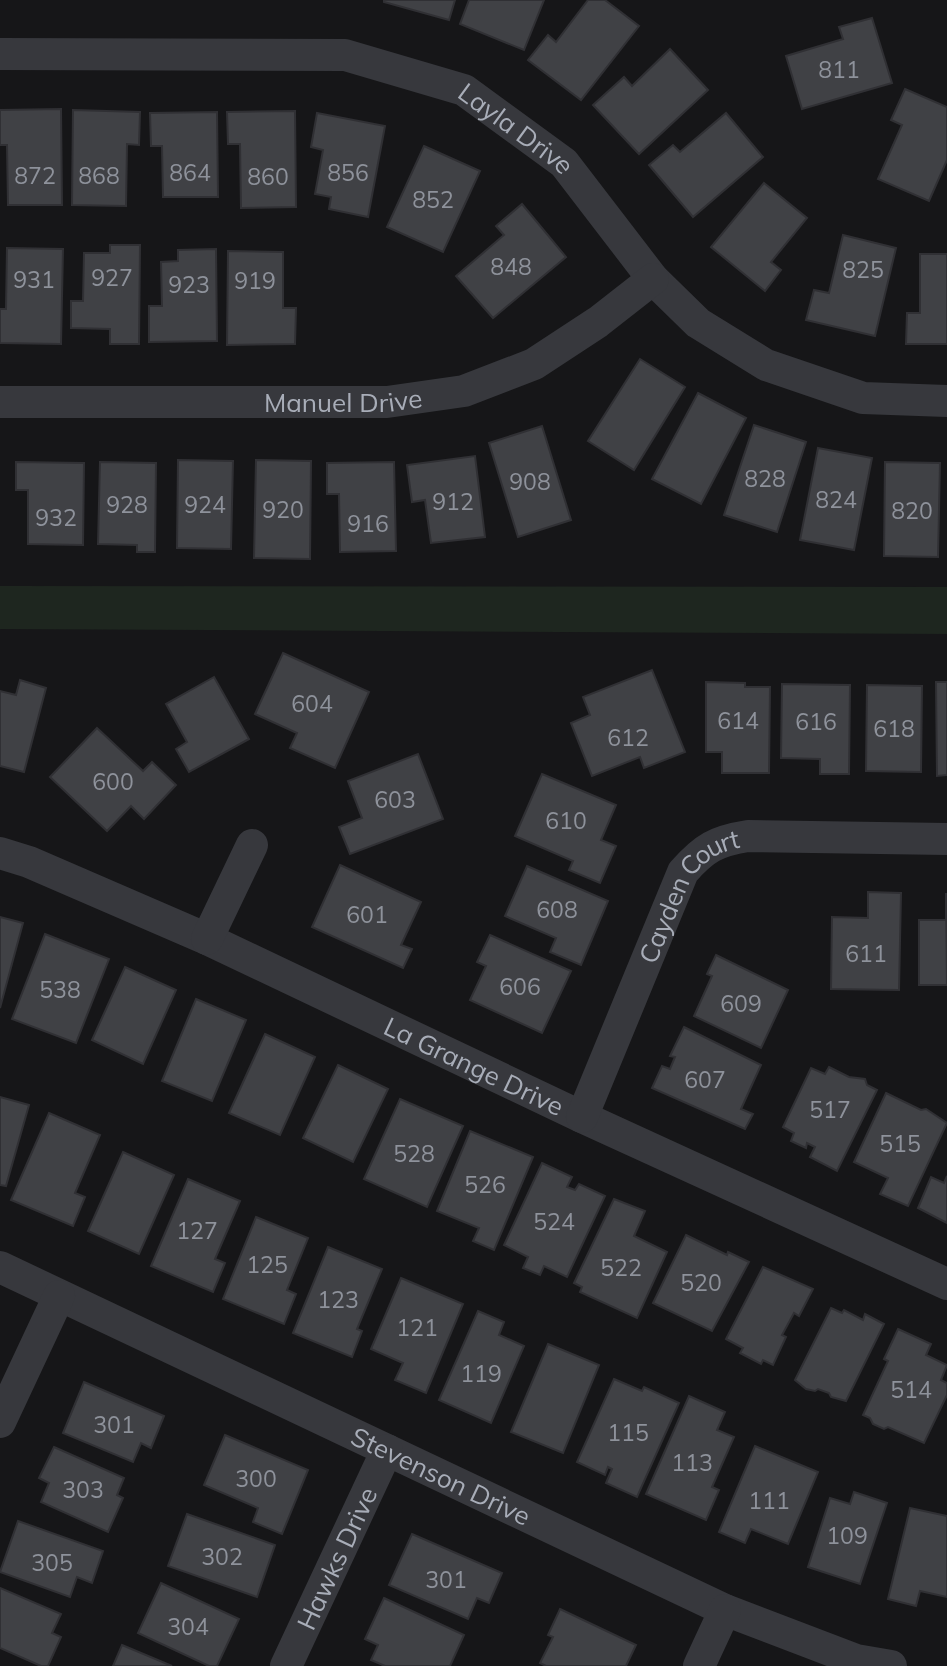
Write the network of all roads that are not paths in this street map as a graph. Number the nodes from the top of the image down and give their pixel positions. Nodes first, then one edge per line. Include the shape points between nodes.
1 (0, 54) edge
2 (653, 279) junction
3 (0, 401) edge
4 (947, 401) edge
5 (947, 839) edge
6 (252, 845) dead end
7 (0, 853) edge
8 (207, 939) junction
9 (582, 1116) junction
10 (0, 1267) edge
11 (947, 1284) edge
12 (59, 1296) junction
13 (0, 1422) edge
14 (387, 1450) junction
15 (725, 1610) junction
16 (286, 1666) edge
17 (699, 1666) edge
18 (891, 1666) edge

1 - 2 street, Layla Drive via 345,55 464,90 564,163
2 - 3 street, Manuel Drive via 534,364 464,391 387,401
2 - 4 street, Layla Drive via 698,323 766,365 863,398
5 - 9 street, Cayden Court via 748,836 722,840 700,853 682,872
6 - 8 street
7 - 8 street, La Grange Drive
8 - 9 street, La Grange Drive
9 - 11 street, La Grange Drive
10 - 12 street, Stevenson Drive
12 - 13 street
12 - 14 street, Stevenson Drive
14 - 15 street, Stevenson Drive
14 - 16 street, Hawks Drive
15 - 17 street
15 - 18 street, Stevenson Drive via 856,1660

